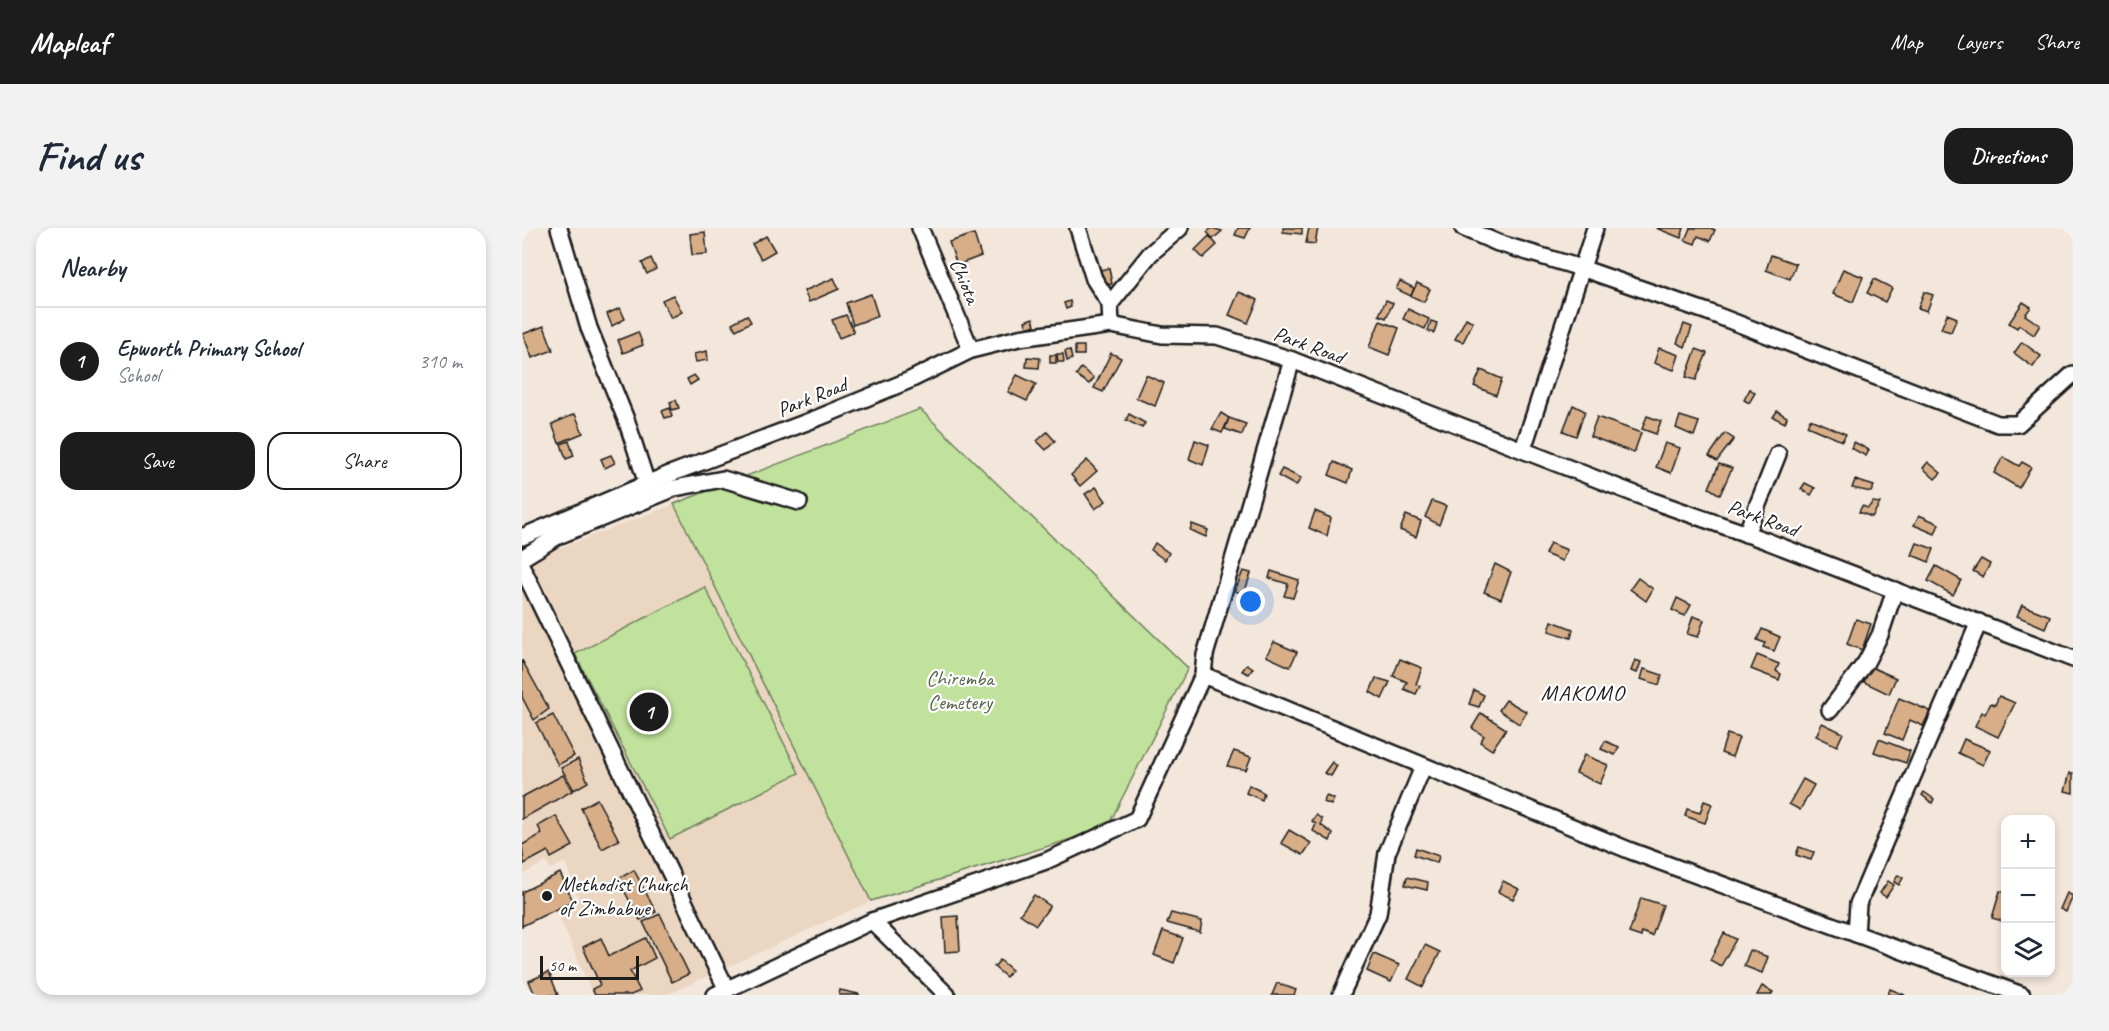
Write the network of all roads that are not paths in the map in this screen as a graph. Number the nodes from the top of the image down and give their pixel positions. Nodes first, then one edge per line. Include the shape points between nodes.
1 (559, 228) edge
2 (920, 228) edge
3 (1078, 228) edge
4 (1180, 228) edge
5 (1463, 228) edge
6 (1595, 228) edge
7 (1581, 268) junction
8 (1110, 304) junction
9 (1111, 325) junction
10 (971, 350) junction
11 (1292, 360) junction
12 (2073, 374) edge
13 (1523, 449) junction
14 (1778, 454) dead end
15 (673, 481) junction
16 (647, 484) junction
17 (799, 502) dead end
18 (1746, 534) junction
19 (522, 537) edge
20 (522, 558) edge
21 (522, 567) edge
22 (1895, 590) junction
23 (1979, 622) junction
24 (2073, 659) edge
25 (1203, 675) junction
26 (1830, 710) dead end
27 (1423, 767) junction
28 (872, 921) junction
29 (1856, 934) junction
30 (721, 993) edge
31 (947, 995) edge
32 (1341, 995) edge
33 (2022, 995) edge

1 - 16 street via 589,328
2 - 10 street, Chiota
3 - 8 street via 1099,289
4 - 8 street via 1150,254
5 - 7 street
6 - 7 street
7 - 12 street via 1708,312 1998,424 2018,424
7 - 13 street
8 - 9 street
9 - 10 street, Park Road via 1018,338
9 - 11 street, Park Road via 1162,335 1217,336
10 - 15 street, Park Road
11 - 13 street, Park Road
11 - 25 street via 1205,655
13 - 18 street, Park Road
14 - 18 street
15 - 16 street, Park Road
15 - 17 street via 723,479
15 - 20 street via 558,536
16 - 19 street, Park Road
18 - 22 street, Park Road
21 - 30 street
22 - 23 street, Park Road
22 - 26 street via 1866,662
23 - 24 street, Park Road
23 - 29 street via 1858,904
25 - 27 street
25 - 28 street via 1137,819 1046,861
27 - 29 street via 1631,851
27 - 32 street via 1387,853 1378,914
28 - 30 street
28 - 31 street
29 - 33 street

